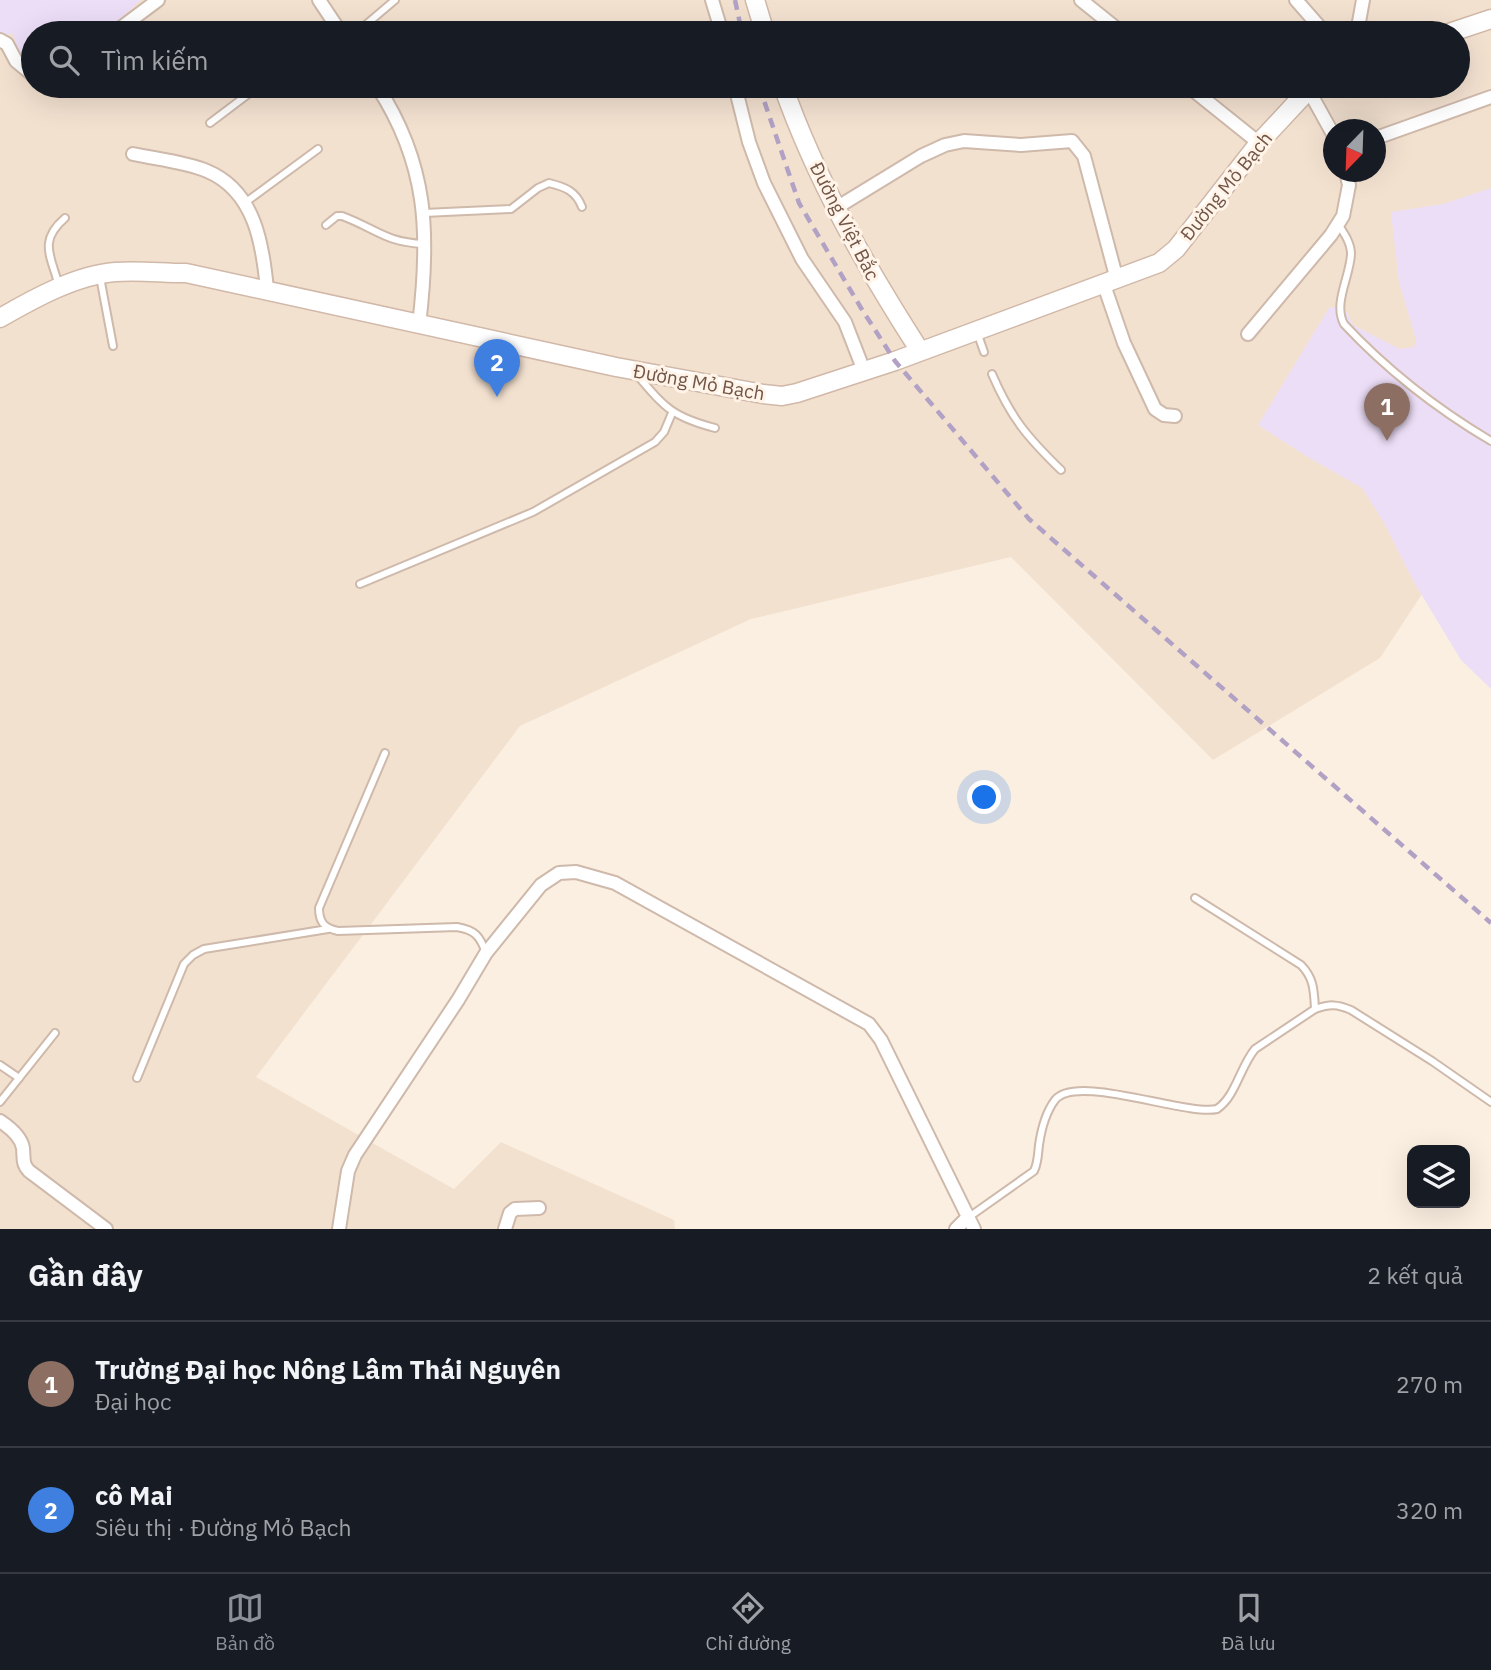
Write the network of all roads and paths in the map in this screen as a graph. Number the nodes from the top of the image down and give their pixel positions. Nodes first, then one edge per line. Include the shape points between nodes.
1 (158, 0) edge
2 (319, 0) edge
3 (395, 0) edge
4 (712, 0) edge
5 (755, 0) edge
6 (1081, 0) edge
7 (1296, 0) edge
8 (1363, 0) edge
9 (1491, 19) edge
10 (130, 21) edge
11 (330, 21) edge
12 (370, 21) edge
13 (718, 21) edge
14 (761, 21) edge
15 (1107, 21) edge
16 (1314, 21) edge
17 (1359, 21) edge
18 (1470, 26) edge
19 (0, 40) edge
20 (21, 65) edge
21 (1491, 97) edge
22 (243, 98) edge
23 (384, 98) edge
24 (738, 98) edge
25 (787, 98) edge
26 (1203, 98) edge
27 (1300, 98) edge
28 (1315, 98) edge
29 (1326, 119) edge
30 (211, 123) dead end
31 (1386, 134) edge
32 (1259, 142) junction
33 (318, 149) dead end
34 (133, 154) dead end
35 (1348, 182) edge
36 (246, 202) junction
37 (582, 207) dead end
38 (836, 208) junction
39 (424, 213) junction
40 (65, 218) dead end
41 (1338, 224) junction
42 (326, 225) dead end
43 (424, 244) junction
44 (100, 275) junction
45 (1110, 282) junction
46 (60, 288) junction
47 (267, 290) junction
48 (0, 318) edge
49 (419, 325) junction
50 (976, 330) junction
51 (1248, 334) dead end
52 (113, 346) dead end
53 (919, 351) junction
54 (984, 352) dead end
55 (633, 370) junction
56 (864, 371) junction
57 (992, 374) dead end
58 (672, 413) junction
59 (1175, 416) dead end
60 (715, 428) dead end
61 (1491, 441) edge
62 (1061, 470) dead end
63 (360, 584) dead end
64 (386, 753) dead end
65 (1195, 898) dead end
66 (328, 929) junction
67 (486, 953) junction
68 (1315, 1009) junction
69 (55, 1033) dead end
70 (0, 1065) edge
71 (19, 1078) junction
72 (137, 1078) dead end
73 (0, 1102) edge
74 (1491, 1102) edge
75 (0, 1121) edge
76 (539, 1208) dead end
77 (971, 1223) edge
78 (100, 1227) edge
79 (340, 1229) edge
80 (505, 1229) edge
81 (956, 1229) edge

1 - 10 street
2 - 11 street
3 - 12 lane
4 - 13 street
5 - 14 street
6 - 15 street
7 - 16 street
8 - 17 street
9 - 18 street
19 - 20 street
21 - 31 street
22 - 30 lane
23 - 39 street via 414,162
24 - 56 street via 764,183 802,259 845,322
25 - 38 street, Đường Việt Bắc
26 - 32 street
27 - 32 street, Đường Mỏ Bạch
28 - 29 street
32 - 45 street, Đường Mỏ Bạch via 1167,258
33 - 36 lane
34 - 36 street via 208,171
35 - 41 street via 1348,203
36 - 47 street via 264,258
37 - 39 lane via 573,192 549,183 511,209
38 - 45 street via 945,145 1072,141 1084,156
38 - 53 street, Đường Việt Bắc
39 - 43 street
40 - 46 lane via 52,229 47,244
41 - 51 street
41 - 61 lane via 1351,253 1340,314 1344,324 1410,384
42 - 43 lane via 342,216 385,238
43 - 49 street
44 - 46 street, Đường Mỏ Bạch
44 - 47 street, Đường Mỏ Bạch via 186,273
44 - 52 lane
45 - 50 street, Đường Mỏ Bạch
45 - 59 street via 1125,344 1155,409
46 - 48 street, Đường Mỏ Bạch
47 - 49 street, Đường Mỏ Bạch
49 - 55 street, Đường Mỏ Bạch
50 - 53 street, Đường Mỏ Bạch
50 - 54 lane
53 - 56 street, Đường Mỏ Bạch
55 - 56 street, Đường Mỏ Bạch via 782,396
55 - 58 lane
57 - 62 lane via 1015,422
58 - 60 lane
58 - 63 lane via 655,442 533,512
64 - 66 lane via 319,908 319,917
65 - 68 lane via 1301,965 1313,984
66 - 67 lane via 457,927 481,937
66 - 72 lane via 204,949 193,955 184,964
67 - 77 street via 541,885 559,873 576,872 615,883 869,1024
67 - 79 street via 355,1155 348,1171
68 - 74 lane via 1337,1004 1351,1010
68 - 77 lane via 1255,1049 1217,1109 1105,1094 1063,1094 1046,1119 1034,1171
69 - 71 lane
70 - 71 lane
71 - 73 lane
75 - 78 street via 21,1143 24,1166
76 - 80 street via 515,1209
77 - 81 street

